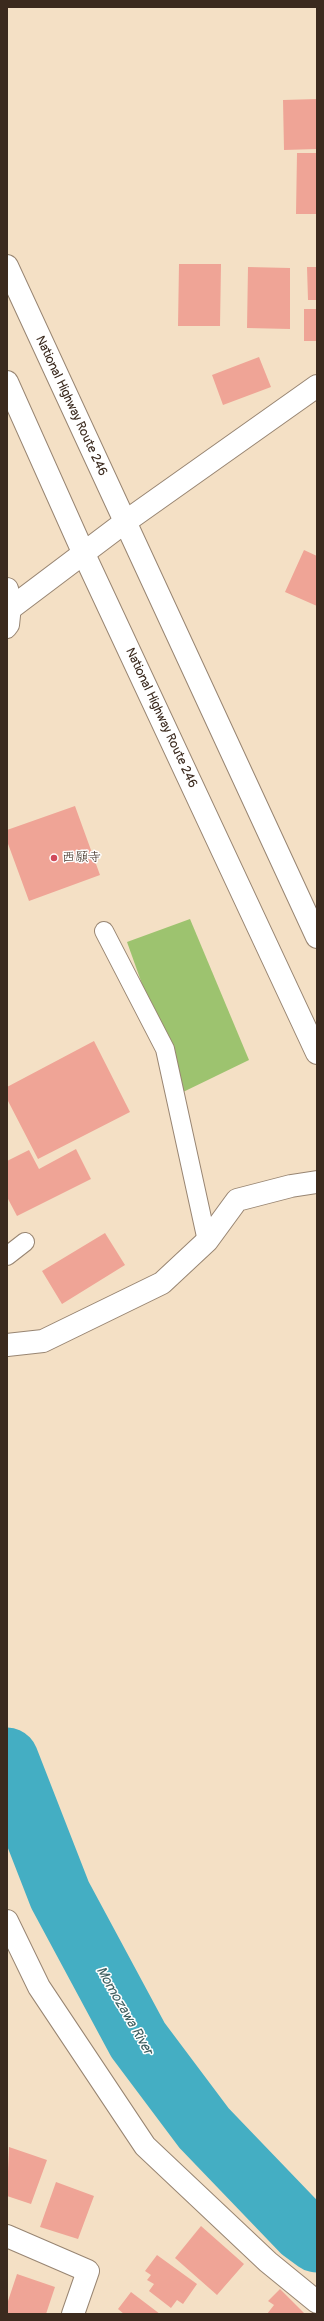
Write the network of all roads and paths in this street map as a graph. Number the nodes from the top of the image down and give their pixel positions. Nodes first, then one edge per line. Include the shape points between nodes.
1 (7, 266) edge
2 (7, 382) edge
3 (317, 386) edge
4 (125, 522) junction
5 (83, 552) junction
6 (9, 602) edge
7 (7, 629) edge
8 (104, 931) dead end
9 (317, 937) edge
10 (317, 1053) edge
11 (317, 1182) edge
12 (207, 1241) junction
13 (25, 1242) dead end
14 (7, 1256) edge
15 (7, 1345) edge
16 (7, 1921) edge
17 (7, 2236) edge
18 (317, 2302) edge
19 (72, 2314) edge

1 - 4 main road, National Highway Route 246
2 - 5 main road, National Highway Route 246
3 - 4 main road
4 - 5 main road
4 - 9 main road, National Highway Route 246
5 - 6 main road
5 - 10 main road, National Highway Route 246
6 - 7 lane via 10,625
8 - 12 lane via 165,1049
11 - 12 main road via 236,1200
12 - 15 main road via 162,1283 43,1341
13 - 14 lane
16 - 18 main road via 39,1987 145,2146 268,2262
17 - 19 main road via 88,2271

